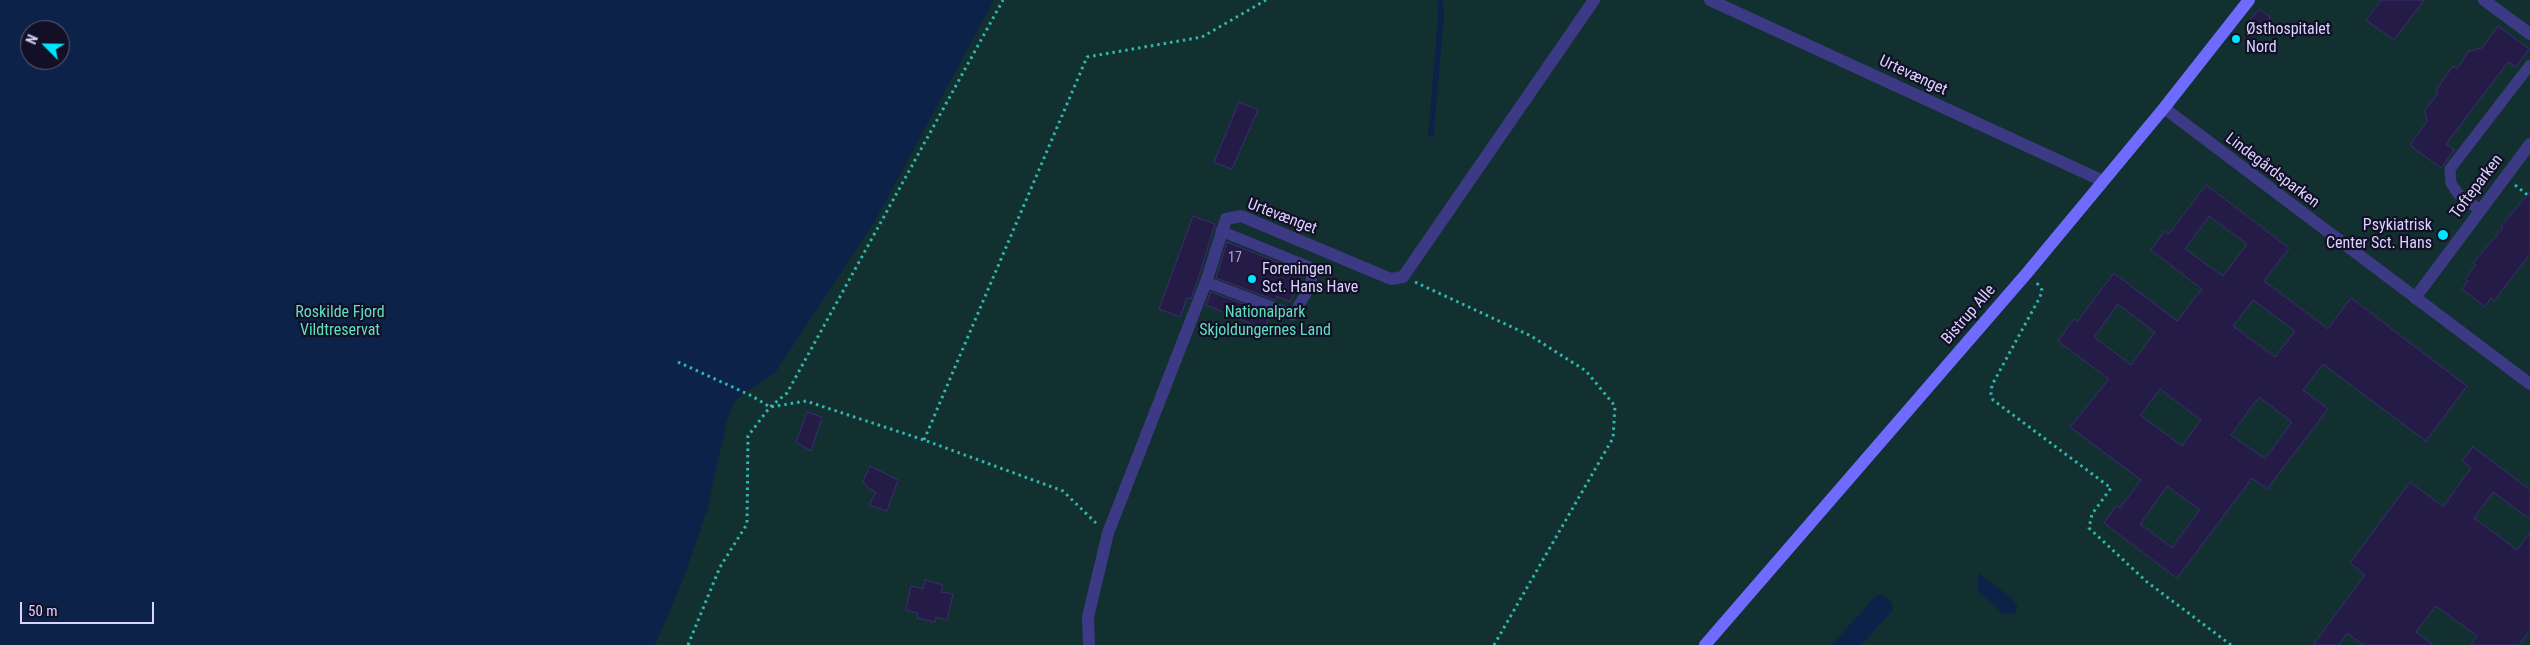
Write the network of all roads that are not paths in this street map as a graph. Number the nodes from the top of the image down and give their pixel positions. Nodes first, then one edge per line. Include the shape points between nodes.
1 (1594, 0) edge
2 (1710, 0) edge
3 (2249, 0) edge
4 (2484, 0) edge
5 (2529, 32) edge
6 (2530, 65) edge
7 (2164, 108) junction
8 (2530, 144) edge
9 (2102, 181) junction
10 (2480, 210) junction
11 (1221, 231) junction
12 (1206, 282) junction
13 (2414, 298) junction
14 (2530, 384) edge
15 (1089, 645) edge
16 (1705, 645) edge

1 - 11 street, Urtevænget via 1403,277 1391,279 1241,216 1226,220
2 - 9 street, Urtevænget
3 - 7 street, Bistrup Alle
4 - 5 street
6 - 10 lane via 2450,169 2451,183 2458,194
7 - 9 street, Bistrup Alle
7 - 13 street, Lindegårdsparken
8 - 10 street, Tofteparken
9 - 16 street, Bistrup Alle
10 - 13 street, Tofteparken
11 - 12 street
11 - 12 lane via 1312,268 1311,285 1293,316
12 - 15 street via 1108,533 1088,617
13 - 14 street, Lindegårdsparken

